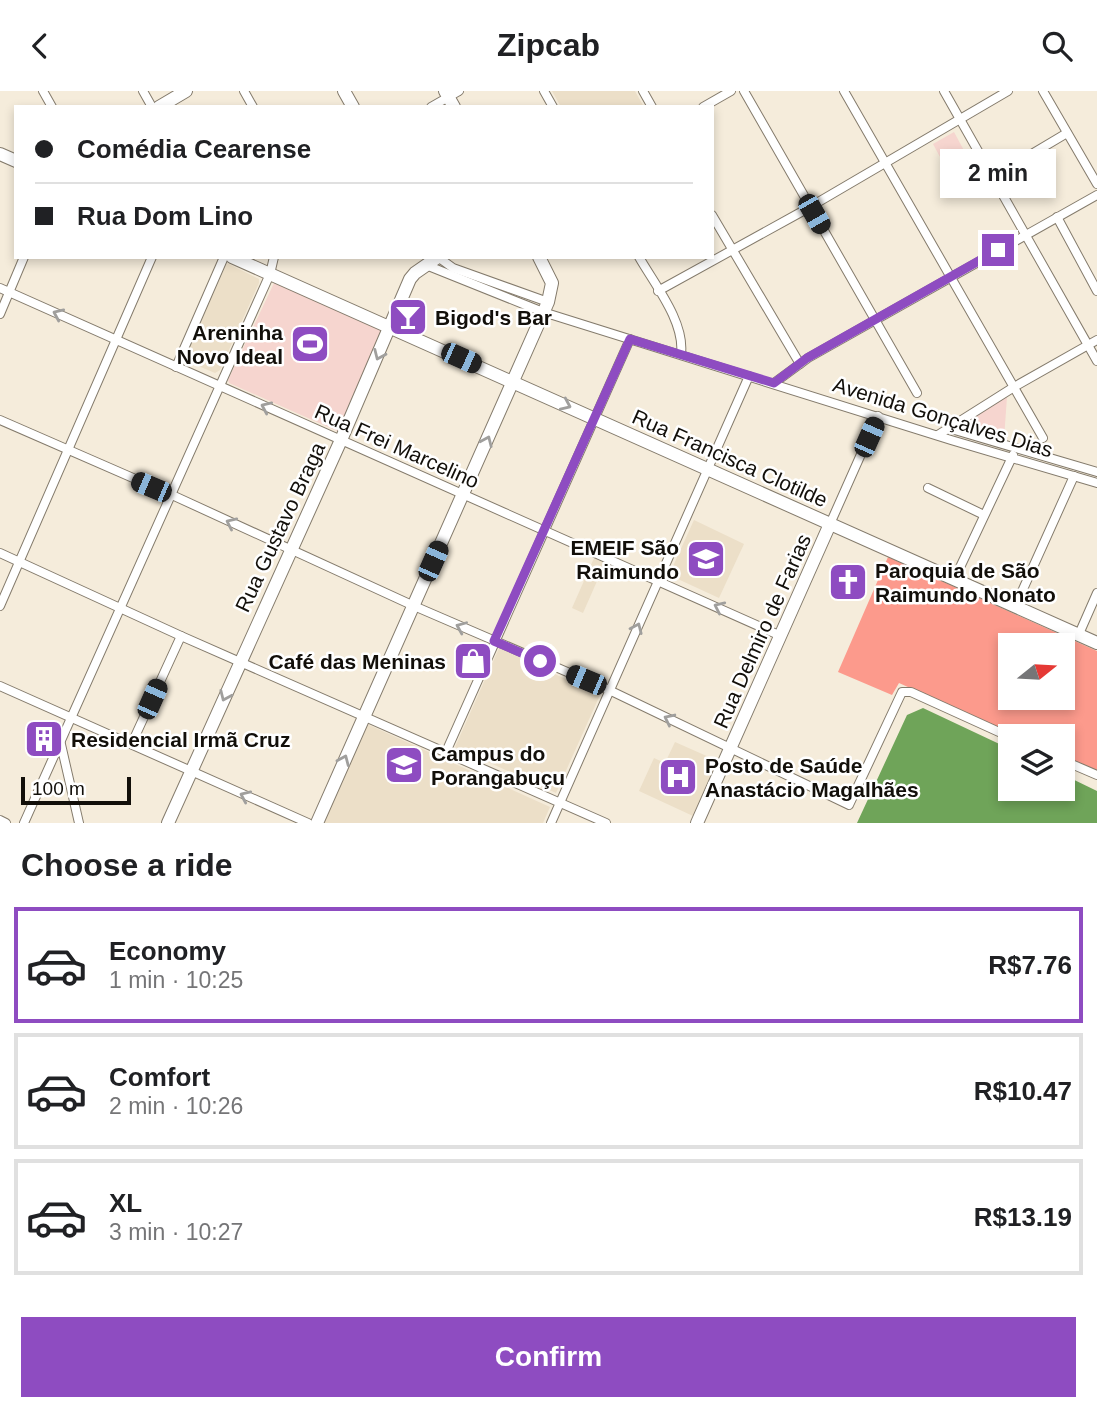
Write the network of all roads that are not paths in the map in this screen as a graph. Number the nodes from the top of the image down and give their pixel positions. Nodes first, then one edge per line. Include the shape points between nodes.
1 (186, 91) edge
2 (730, 91) edge
3 (744, 91) edge
4 (844, 91) edge
5 (944, 91) edge
6 (1009, 91) edge
7 (1043, 91) edge
8 (452, 96) edge
9 (162, 105) edge
10 (435, 105) edge
11 (706, 105) edge
12 (960, 119) junction
13 (1067, 133) junction
14 (885, 162) junction
15 (993, 177) junction
16 (1097, 184) edge
17 (1097, 195) edge
18 (810, 207) junction
19 (1057, 217) junction
20 (714, 219) edge
21 (1026, 235) junction
22 (732, 251) junction
23 (23, 259) edge
24 (151, 259) edge
25 (223, 259) edge
26 (236, 259) edge
27 (274, 259) edge
28 (435, 259) edge
29 (441, 259) edge
30 (540, 259) edge
31 (640, 259) edge
32 (426, 265) junction
33 (270, 274) junction
34 (462, 275) junction
35 (951, 277) junction
36 (0, 288) edge
37 (658, 291) junction
38 (1097, 291) edge
39 (10, 292) junction
40 (545, 307) junction
41 (0, 314) edge
42 (875, 320) junction
43 (391, 327) junction
44 (115, 339) junction
45 (630, 339) junction
46 (1097, 340) edge
47 (1088, 345) junction
48 (681, 354) junction
49 (1097, 361) edge
50 (800, 364) junction
51 (176, 367) junction
52 (749, 376) junction
53 (513, 381) junction
54 (774, 383) junction
55 (220, 386) junction
56 (1014, 387) junction
57 (917, 393) dead end
58 (878, 416) junction
59 (594, 417) junction
60 (0, 420) edge
61 (948, 428) junction
62 (938, 435) junction
63 (1043, 438) dead end
64 (341, 440) junction
65 (68, 451) junction
66 (1014, 453) junction
67 (707, 469) junction
68 (1097, 472) edge
69 (1074, 476) junction
70 (1097, 483) edge
71 (928, 488) dead end
72 (463, 494) junction
73 (172, 495) junction
74 (984, 515) junction
75 (830, 524) junction
76 (543, 531) junction
77 (292, 551) junction
78 (0, 554) edge
79 (19, 562) junction
80 (658, 580) junction
81 (954, 580) junction
82 (1097, 593) edge
83 (0, 606) edge
84 (414, 606) junction
85 (1015, 607) junction
86 (122, 608) junction
87 (1079, 634) junction
88 (181, 636) junction
89 (781, 636) junction
90 (494, 641) junction
91 (1097, 643) edge
92 (240, 661) junction
93 (0, 686) edge
94 (609, 690) junction
95 (70, 716) junction
96 (363, 716) junction
97 (998, 732) edge
98 (60, 740) junction
99 (132, 743) junction
100 (730, 748) junction
101 (446, 753) junction
102 (1075, 766) edge
103 (191, 771) junction
104 (1097, 775) edge
105 (561, 802) junction
106 (0, 820) edge
107 (6, 823) edge
108 (23, 823) edge
109 (79, 823) edge
110 (168, 823) edge
111 (308, 823) edge
112 (317, 823) edge
113 (551, 823) edge
114 (606, 823) edge
115 (697, 823) edge

1 - 9 street
2 - 11 street
3 - 18 street
4 - 14 street
5 - 12 street
6 - 12 street
7 - 13 street
8 - 10 street
12 - 14 street
12 - 15 street
13 - 15 street
13 - 16 street
14 - 18 street
14 - 35 street
15 - 21 street
17 - 19 street
18 - 22 street
18 - 42 street
19 - 21 street
19 - 38 street
20 - 22 street
21 - 35 street
21 - 47 street
22 - 37 street
22 - 50 street
23 - 39 street
24 - 44 street
25 - 51 street
26 - 33 street, Rua Francisca Clotilde
27 - 33 street
28 - 32 street, Rua Gustavo Braga
29 - 34 street, Avenida Gonçalves Dias
30 - 40 street via 552,283
31 - 37 street
32 - 34 street, Avenida Gonçalves Dias
32 - 43 street, Rua Gustavo Braga via 410,279
33 - 43 street, Rua Francisca Clotilde
33 - 55 street
34 - 40 street, Avenida Gonçalves Dias
35 - 42 street
35 - 56 street
36 - 39 street, Rua Frei Marcelino
37 - 48 street via 681,333
39 - 41 street
44 -> 39 street, Rua Frei Marcelino
40 - 45 street, Avenida Gonçalves Dias
40 - 53 street
42 - 50 street
42 - 57 street
43 - 53 street, Rua Francisca Clotilde
43 -> 64 street, Rua Gustavo Braga
44 - 51 street, Rua Frei Marcelino
44 - 65 street
45 - 48 street, Avenida Gonçalves Dias
45 - 59 street
46 - 47 street
47 - 49 street
47 - 56 street
48 - 52 street, Avenida Gonçalves Dias
50 - 54 street
51 - 55 street, Rua Frei Marcelino
52 - 54 street, Avenida Gonçalves Dias
52 - 67 street
53 -> 59 street, Rua Francisca Clotilde
72 -> 53 street
54 - 58 street, Avenida Gonçalves Dias
64 -> 55 street, Rua Frei Marcelino
55 - 73 street
56 - 61 street
56 - 63 street
58 - 62 street, Avenida Gonçalves Dias
58 - 75 street, Rua Delmiro de Farias
59 - 67 street, Rua Francisca Clotilde
59 - 76 street
60 - 65 street
61 - 62 street
61 - 66 street, Avenida Gonçalves Dias
62 - 66 street, Avenida Gonçalves Dias
64 - 72 street, Rua Frei Marcelino
64 - 77 street, Rua Gustavo Braga
65 - 73 street
65 - 79 street
66 - 68 street, Avenida Gonçalves Dias
66 - 69 street, Avenida Gonçalves Dias
66 - 74 street
67 - 75 street, Rua Francisca Clotilde
67 - 80 street
69 - 70 street, Avenida Gonçalves Dias
69 - 85 street
71 - 74 street
72 - 76 street, Rua Frei Marcelino
72 - 84 street
77 -> 73 street
73 - 86 street
74 - 81 street
75 - 81 street, Rua Francisca Clotilde
75 - 89 street, Rua Delmiro de Farias
76 - 80 street, Rua Frei Marcelino
76 - 90 street
77 - 84 street
77 - 92 street, Rua Gustavo Braga
78 - 79 street
79 - 83 street
79 - 86 street
89 -> 80 street, Rua Frei Marcelino
94 -> 80 street
81 - 85 street, Rua Francisca Clotilde
82 - 87 street
90 -> 84 street
84 - 96 street
85 - 87 street, Rua Francisca Clotilde
86 - 88 street
86 - 95 street
87 - 91 street, Rua Francisca Clotilde
88 - 92 street
88 - 99 street
89 - 100 street, Rua Delmiro de Farias
90 - 94 street
90 - 101 street
92 - 96 street
92 -> 103 street, Rua Gustavo Braga
93 - 95 street
100 -> 94 street
94 - 105 street
95 - 98 street
95 - 99 street
96 - 101 street
112 -> 96 street
97 - 100 street via 902,692 849,805
98 - 108 street
98 - 109 street
99 - 103 street
100 - 115 street, Rua Delmiro de Farias
101 - 105 street
102 - 104 street
103 - 110 street, Rua Gustavo Braga
111 -> 103 street
105 - 113 street
105 - 114 street
106 - 107 street

